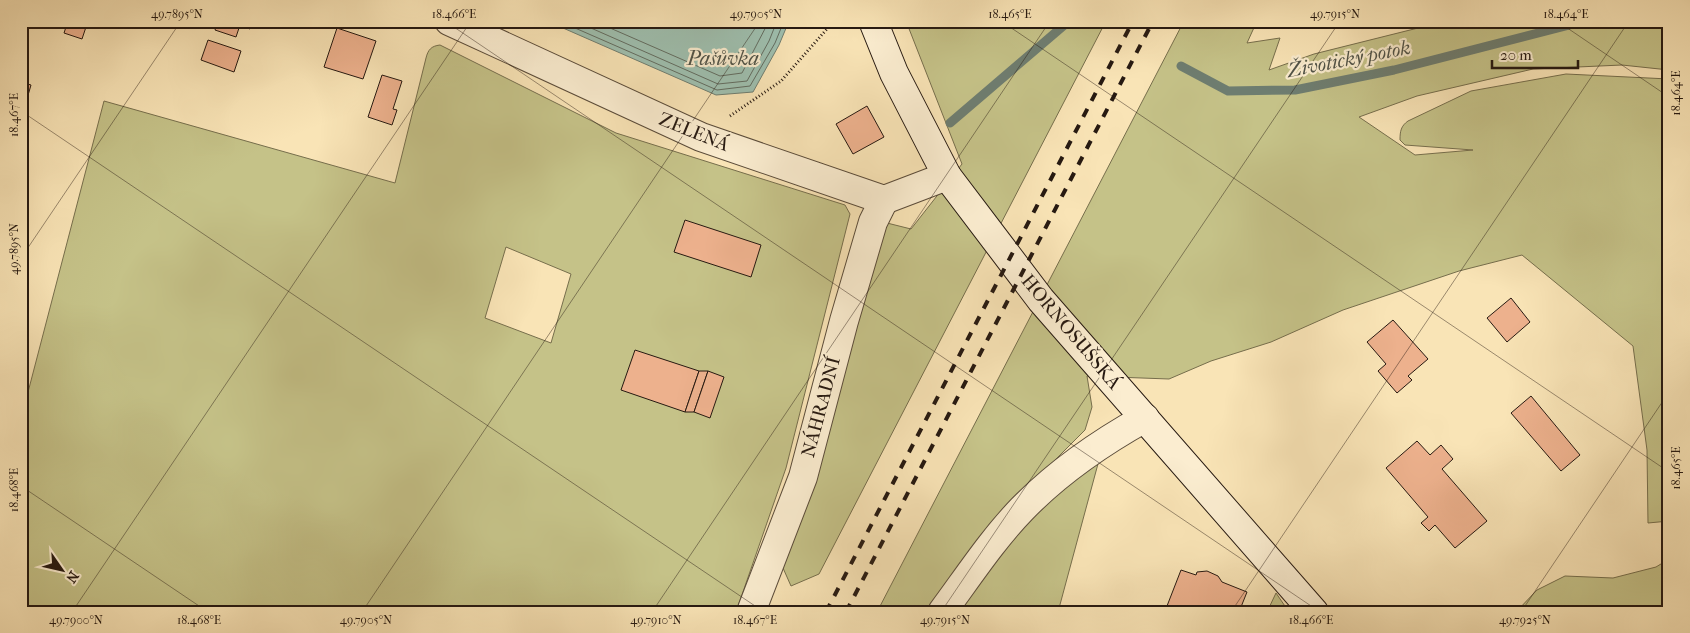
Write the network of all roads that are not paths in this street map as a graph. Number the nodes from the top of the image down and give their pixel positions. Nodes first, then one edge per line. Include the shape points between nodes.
1 (449, 21) edge
2 (873, 21) edge
3 (947, 176) junction
4 (884, 200) junction
5 (1145, 418) junction
6 (751, 612) edge
7 (942, 612) edge
8 (1314, 612) edge

1 - 4 street, ZELENÁ via 701,137
2 - 3 street, HORNOSUŠSKÁ via 894,73
3 - 4 street
3 - 5 street, HORNOSUŠSKÁ via 1042,300
4 - 6 street, NÁHRADNÍ via 873,222 844,321 803,477
5 - 7 street via 1085,455 1021,510 986,551
5 - 8 street, HORNOSUŠSKÁ

